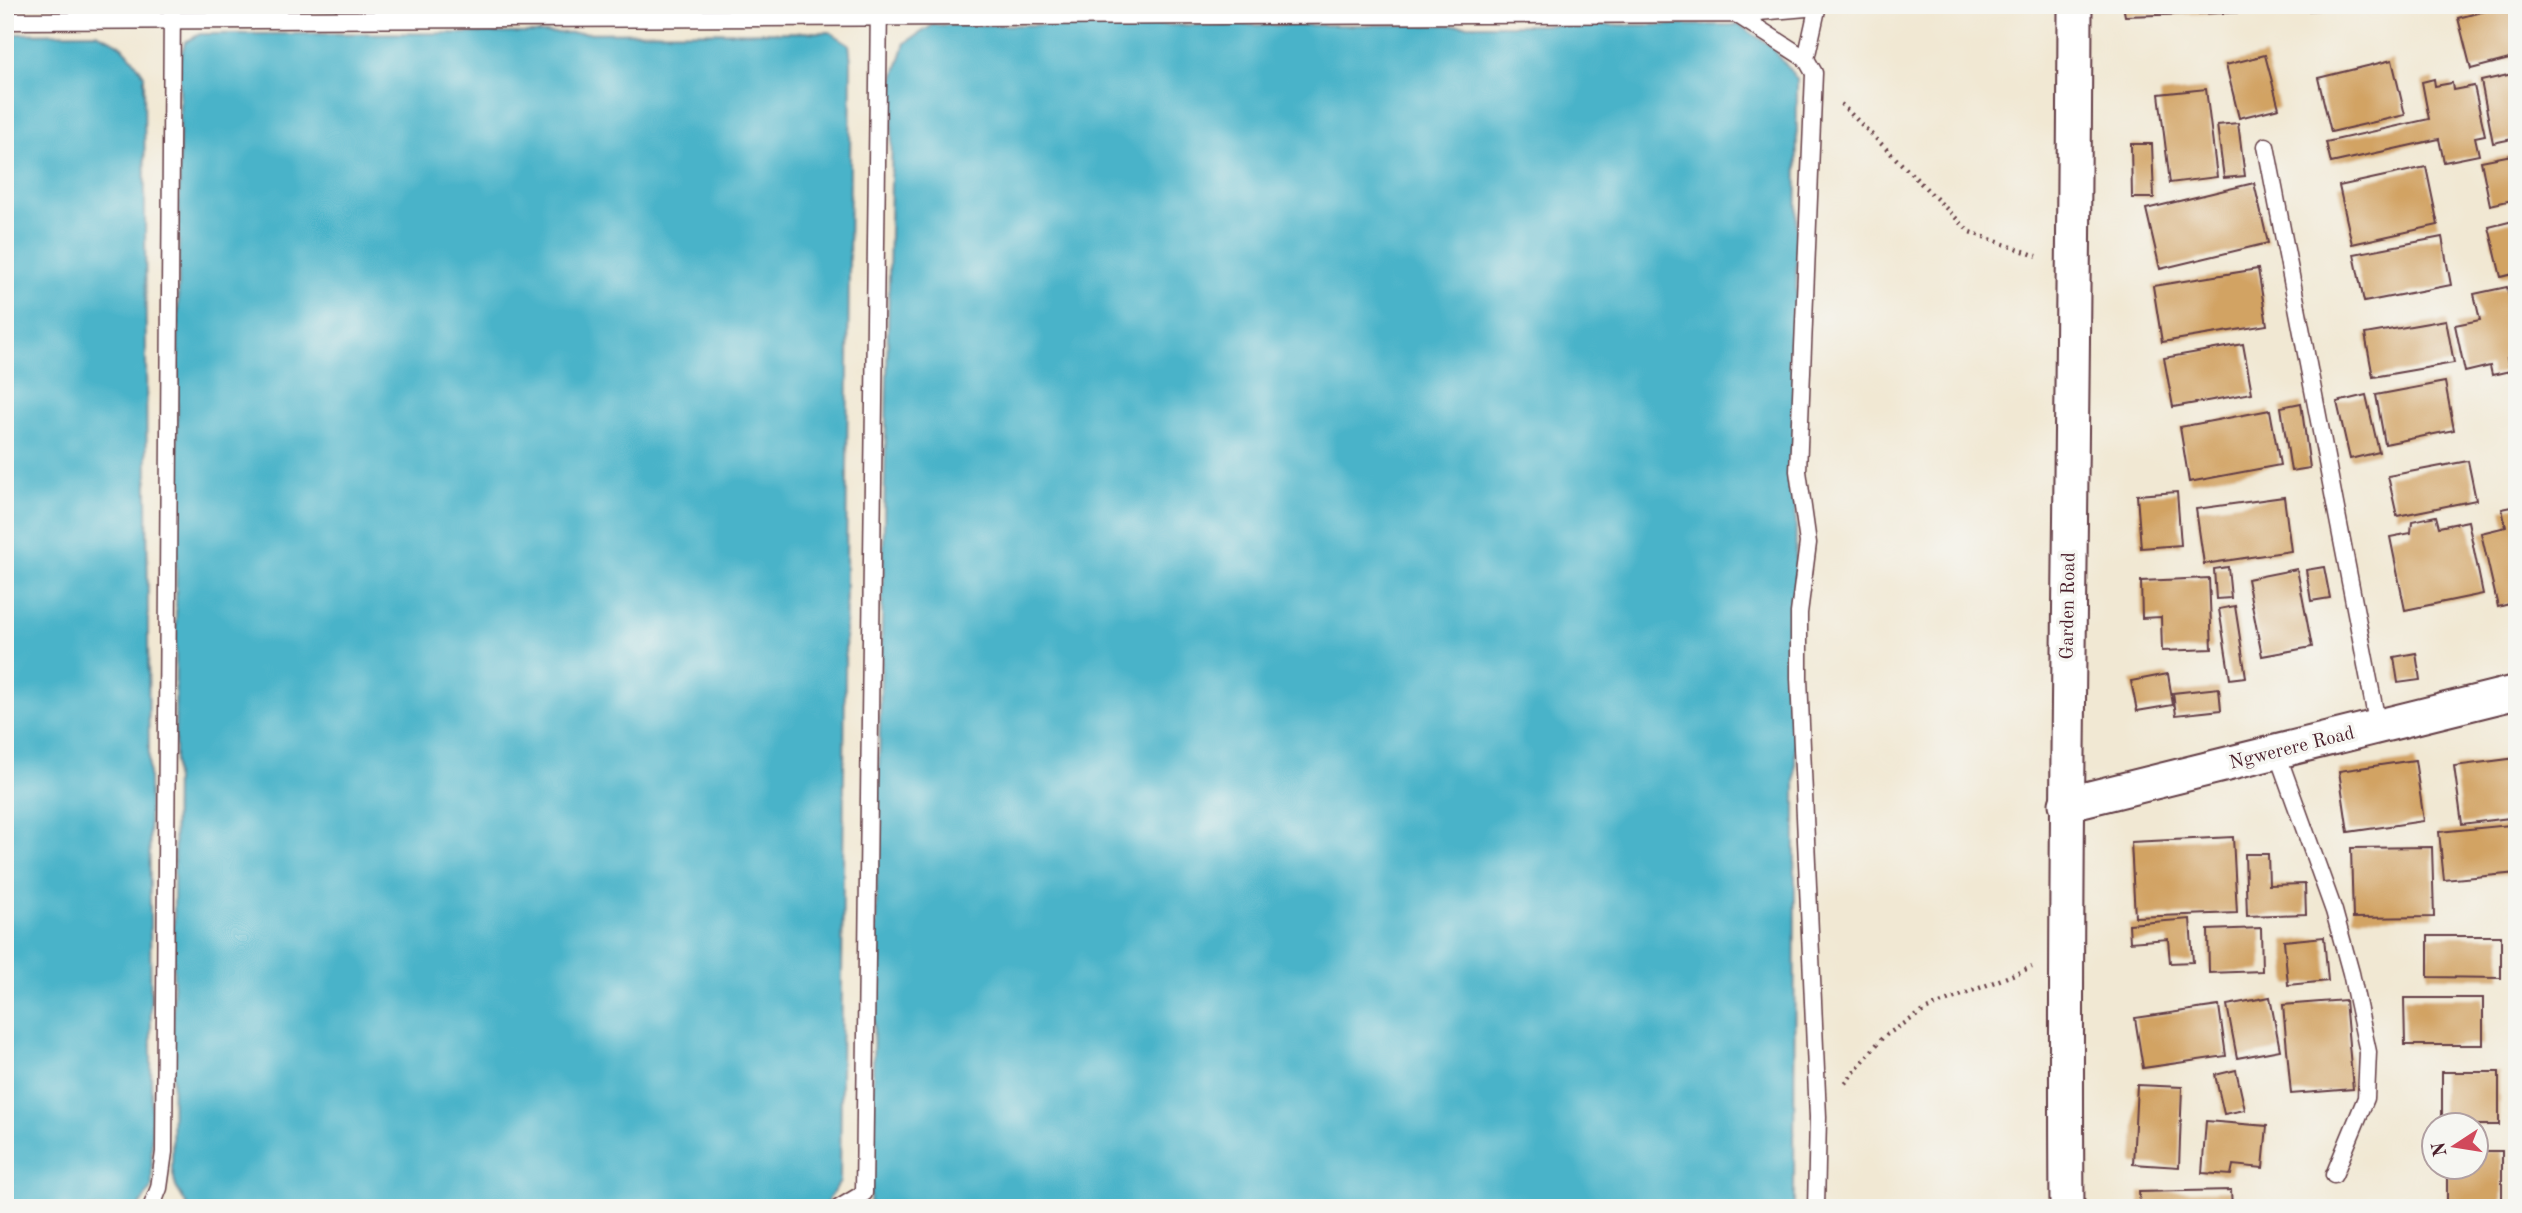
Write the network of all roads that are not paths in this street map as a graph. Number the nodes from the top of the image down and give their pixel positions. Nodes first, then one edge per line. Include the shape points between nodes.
1 (172, 5) edge
2 (2075, 5) edge
3 (1818, 6) edge
4 (879, 12) edge
5 (1736, 14) junction
6 (5, 21) edge
7 (172, 22) junction
8 (1810, 66) junction
9 (2266, 146) dead end
10 (2517, 692) edge
11 (2378, 727) junction
12 (2277, 752) junction
13 (2066, 804) junction
14 (2334, 1175) dead end
15 (863, 1200) edge
16 (151, 1208) edge
17 (839, 1208) edge
18 (1816, 1208) edge
19 (2067, 1208) edge

1 - 7 lane
2 - 13 street, Garden Road
3 - 5 lane
3 - 8 lane
4 - 5 lane
4 - 7 lane
4 - 15 lane
5 - 8 lane
6 - 7 lane
7 - 16 lane via 164,1152
8 - 18 lane via 1798,471 1808,543 1799,613 1818,1117
9 - 11 lane
10 - 11 street, Ngwerere Road
11 - 12 street, Ngwerere Road
12 - 13 street, Ngwerere Road
12 - 14 lane via 2334,911 2368,1052 2366,1098
13 - 19 street, Garden Road
15 - 17 lane

